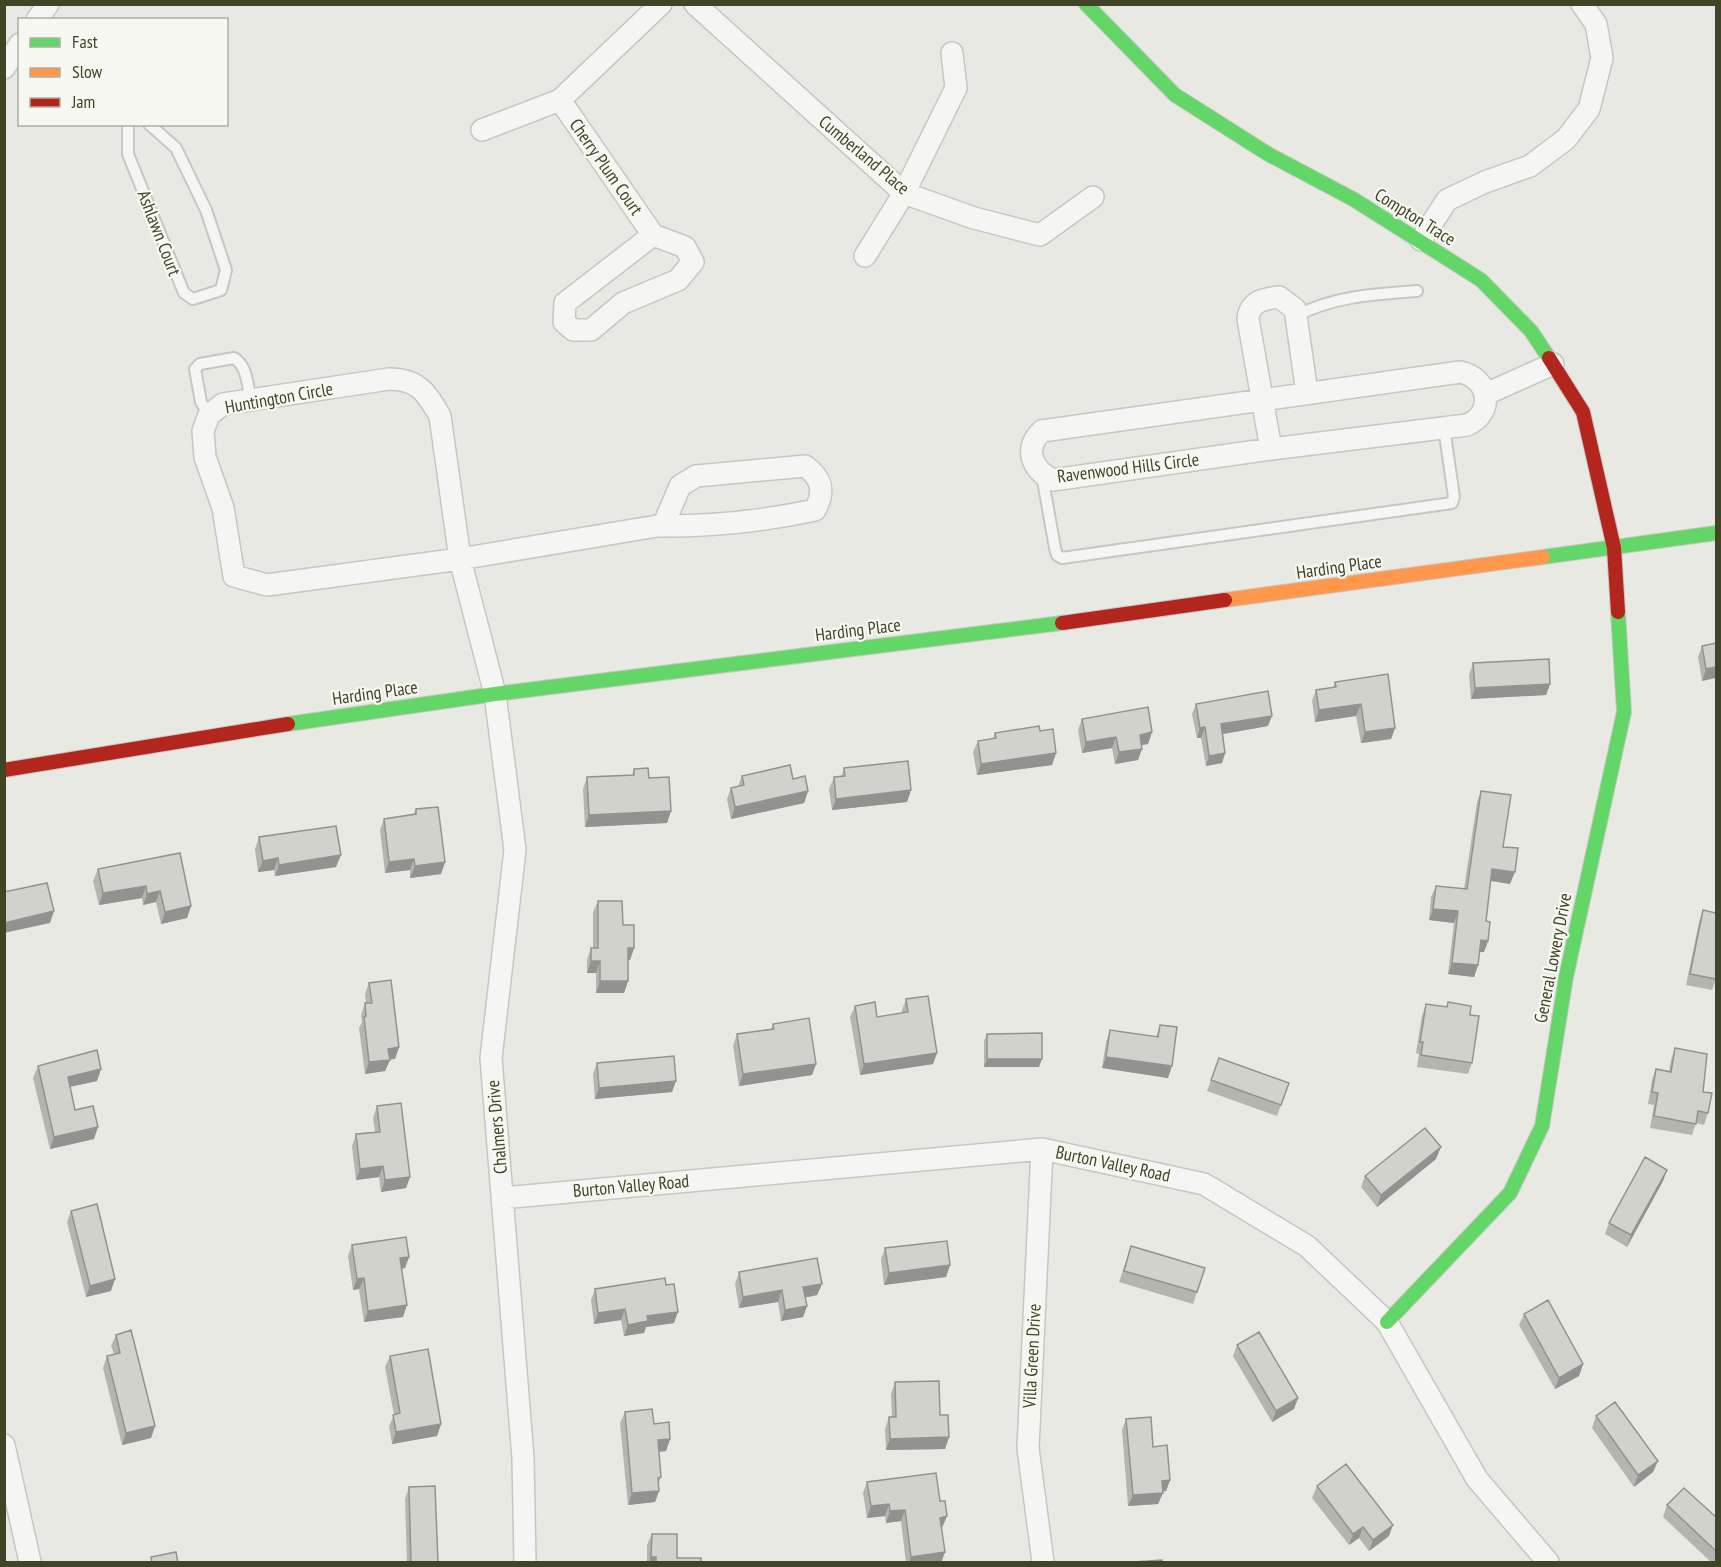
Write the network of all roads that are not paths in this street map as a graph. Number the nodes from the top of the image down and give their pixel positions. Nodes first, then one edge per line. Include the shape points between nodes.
1 (48, 4) edge
2 (661, 4) edge
3 (695, 4) edge
4 (1086, 4) edge
5 (1582, 4) edge
6 (38, 18) edge
7 (18, 48) edge
8 (952, 53) dead end
9 (4, 68) edge
10 (560, 100) junction
11 (128, 126) edge
12 (151, 126) edge
13 (482, 130) dead end
14 (904, 193) junction
15 (1093, 197) dead end
16 (653, 235) junction
17 (1421, 240) junction
18 (865, 256) dead end
19 (1417, 291) dead end
20 (1296, 316) junction
21 (1553, 363) junction
22 (1307, 393) junction
23 (1486, 394) junction
24 (1262, 399) junction
25 (250, 400) junction
26 (209, 415) junction
27 (1443, 428) junction
28 (1271, 448) junction
29 (1042, 475) junction
30 (663, 526) junction
31 (1716, 533) edge
32 (1614, 548) junction
33 (460, 559) junction
34 (495, 694) junction
35 (4, 770) edge
36 (1042, 1149) junction
37 (503, 1198) junction
38 (1388, 1322) junction
39 (4, 1445) edge
40 (30, 1563) edge
41 (525, 1563) edge
42 (1043, 1563) edge
43 (1548, 1563) edge

1 - 6 street
2 - 10 street
3 - 14 street, Cumberland Place
4 - 17 main road, Compton Trace via 1175,95 1268,154
5 - 17 street via 1596,24 1602,58 1589,109 1566,139 1530,166 1447,200
7 - 9 street
8 - 14 street via 956,88
10 - 13 street
10 - 16 street, Cherry Plum Court
11 - 12 lane, Ashlawn Court via 128,154 184,293 193,299 221,290 226,270 206,210 176,148
14 - 15 street, Cumberland Place via 974,218 1040,235
14 - 18 street
16 - 16 street, Cherry Plum Court via 565,303 564,322 573,330 591,330 623,303 682,277 693,262 685,247
17 - 21 main road, Compton Trace via 1481,280 1531,331
19 - 20 lane via 1322,304
20 - 22 street
20 - 24 street via 1288,302 1279,297 1255,303 1249,310
21 - 23 street
21 - 32 main road, Compton Trace via 1583,412
22 - 23 street, Ravenwood Hills Circle via 1460,372 1476,379
22 - 24 street, Ravenwood Hills Circle
23 - 27 street, Ravenwood Hills Circle via 1486,404 1475,422
24 - 28 street
24 - 29 street, Ravenwood Hills Circle via 1042,430 1031,446 1033,462
25 - 26 street, Huntington Circle via 224,404
25 - 26 lane via 239,361 234,358 200,364 195,369 201,402
25 - 33 street, Huntington Circle via 408,379 428,395 440,416
26 - 33 street, Huntington Circle via 203,432 205,457 223,508 234,576 267,585
27 - 28 street, Ravenwood Hills Circle
27 - 29 lane via 1452,503 1062,558 1055,548
28 - 29 street, Ravenwood Hills Circle via 1053,480
30 - 30 street, Huntington Circle via 751,523 815,510 821,485 817,474 805,466 696,476 681,486
30 - 33 street, Huntington Circle
31 - 32 main road, Harding Place
32 - 34 main road, Harding Place via 1072,622
32 - 38 main road, General Lowery Drive via 1624,712 1566,977 1542,1126 1509,1193
33 - 34 street, Huntington Circle
34 - 35 main road, Harding Place
34 - 37 street, Chalmers Drive via 515,850 491,1059
36 - 37 street, Burton Valley Road
36 - 38 street, Burton Valley Road via 1204,1184 1307,1246
36 - 42 street, Villa Green Drive via 1028,1448
37 - 41 street, Chalmers Drive via 523,1458
38 - 43 street, Burton Valley Road via 1478,1479
39 - 40 street

